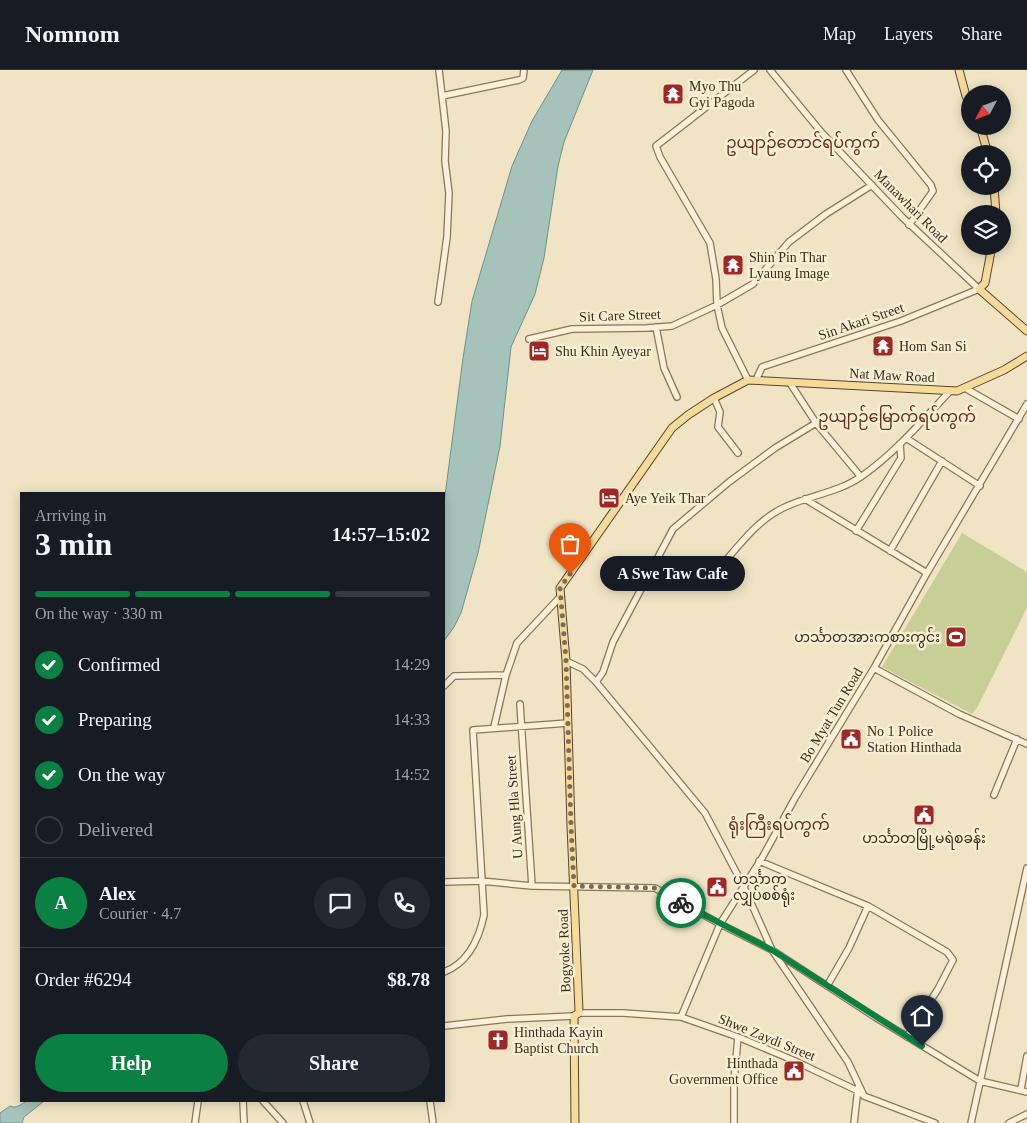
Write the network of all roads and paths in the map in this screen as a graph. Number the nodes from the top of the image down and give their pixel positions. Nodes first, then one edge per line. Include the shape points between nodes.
1 (439, 70) edge
2 (524, 70) edge
3 (754, 70) edge
4 (770, 70) edge
5 (846, 70) edge
6 (960, 70) edge
7 (963, 85) edge
8 (442, 96) junction
9 (872, 185) junction
10 (909, 225) junction
11 (990, 255) edge
12 (979, 289) junction
13 (438, 302) dead end
14 (717, 305) junction
15 (656, 327) junction
16 (1027, 331) edge
17 (529, 339) dead end
18 (1027, 356) edge
19 (752, 380) junction
20 (790, 383) junction
21 (965, 388) junction
22 (950, 391) junction
23 (677, 397) dead end
24 (714, 398) junction
25 (1027, 404) edge
26 (1019, 419) junction
27 (816, 422) junction
28 (906, 438) junction
29 (900, 444) junction
30 (738, 453) dead end
31 (942, 461) junction
32 (861, 477) junction
33 (980, 486) junction
34 (805, 499) junction
35 (856, 531) junction
36 (890, 551) junction
37 (722, 565) dead end
38 (927, 573) junction
39 (561, 596) junction
40 (566, 660) junction
41 (874, 668) junction
42 (506, 675) junction
43 (596, 682) junction
44 (445, 685) edge
45 (520, 704) dead end
46 (568, 723) junction
47 (522, 726) junction
48 (494, 727) junction
49 (1017, 739) junction
50 (1027, 744) edge
51 (994, 795) dead end
52 (760, 861) junction
53 (1027, 868) edge
54 (481, 881) junction
55 (445, 882) edge
56 (532, 886) junction
57 (574, 886) junction
58 (744, 887) junction
59 (868, 906) junction
60 (720, 924) junction
61 (772, 950) junction
62 (445, 972) edge
63 (827, 986) junction
64 (576, 1015) junction
65 (681, 1017) junction
66 (445, 1026) edge
67 (738, 1037) junction
68 (907, 1037) junction
69 (1027, 1056) edge
70 (858, 1081) junction
71 (980, 1082) junction
72 (1024, 1090) edge
73 (858, 1091) junction
74 (864, 1096) junction
75 (198, 1102) edge
76 (243, 1102) edge
77 (264, 1102) edge
78 (303, 1102) edge
79 (430, 1102) edge
80 (1027, 1114) edge
81 (195, 1123) edge
82 (244, 1123) edge
83 (283, 1123) edge
84 (310, 1123) edge
85 (433, 1123) edge
86 (575, 1123) edge
87 (734, 1123) edge
88 (854, 1123) edge
89 (935, 1123) edge
90 (971, 1123) edge
91 (1009, 1123) edge

1 - 8 street
2 - 8 street via 519,80
3 - 14 street via 656,146 710,243
4 - 9 street, Manawhari Road via 822,133
5 - 10 street via 878,120 931,184 933,191 930,197
6 - 7 main road
8 - 13 street via 449,193
9 - 10 street, Manawhari Road
9 - 14 street, Sit Care Street via 789,242 753,284
10 - 12 street, Manawhari Road
11 - 12 main road via 985,282
12 - 16 main road
12 - 19 street, Sin Akari Street via 900,321 762,367
14 - 15 street, Sit Care Street via 672,326
14 - 19 street via 722,328
15 - 17 street, Sit Care Street via 572,329
15 - 23 street via 664,368
18 - 21 main road, Nat Maw Road
19 - 20 main road, Nat Maw Road
19 - 24 main road
20 - 22 main road, Nat Maw Road
20 - 27 street
21 - 22 main road, Nat Maw Road
21 - 26 street
22 - 28 street
24 - 30 street via 720,412 718,427
24 - 39 main road via 672,428 560,588
25 - 26 street, Bo Myat Tun Road
26 - 33 street, Bo Myat Tun Road
27 - 32 street
27 - 43 street via 729,482 673,529 612,642 603,672
28 - 29 street
28 - 31 street
29 - 32 street
29 - 35 street via 901,458
31 - 33 street
31 - 36 street
32 - 34 street via 828,493
33 - 38 street, Bo Myat Tun Road
34 - 35 street
34 - 37 street via 763,521
35 - 36 street
36 - 38 street
38 - 41 street, Bo Myat Tun Road
39 - 40 main road, Bogyoke Road
39 - 42 street via 518,644
40 - 43 street via 583,669
40 - 46 main road, Bogyoke Road
41 - 49 street via 959,714
41 - 52 street, Bo Myat Tun Road
42 - 44 street via 454,676
42 - 48 street
43 - 58 street via 705,813
45 - 47 street, U Aung Hla Street
46 - 47 street
46 - 57 main road, Bogyoke Road
47 - 48 street
47 - 56 street, U Aung Hla Street
48 - 54 street via 473,730
49 - 50 street
49 - 51 street
52 - 58 street, Bo Myat Tun Road
52 - 59 street
53 - 71 street
54 - 55 street
54 - 56 street
54 - 62 street via 484,915 480,932 464,959
56 - 57 street
57 - 60 street via 655,888
57 - 64 main road, Bogyoke Road
58 - 60 street, Bo Myat Tun Road
58 - 61 street
59 - 63 street
59 - 68 street via 947,952 954,960
60 - 61 street
60 - 65 street, Bo Myat Tun Road
61 - 63 street
61 - 70 street
63 - 68 street
64 - 65 street, Shwe Zaydi Street via 623,1013
64 - 66 street, Shwe Zaydi Street
64 - 86 main road, Bogyoke Road
65 - 67 street, Shwe Zaydi Street
67 - 73 street, Shwe Zaydi Street
67 - 87 street
68 - 71 street
69 - 72 street
70 - 73 street
70 - 74 street
71 - 72 street
71 - 90 street
73 - 74 street, Shwe Zaydi Street
73 - 88 street
74 - 89 street, Shwe Zaydi Street
75 - 81 street
76 - 82 street
77 - 83 street
78 - 84 street
79 - 85 street
80 - 91 street

